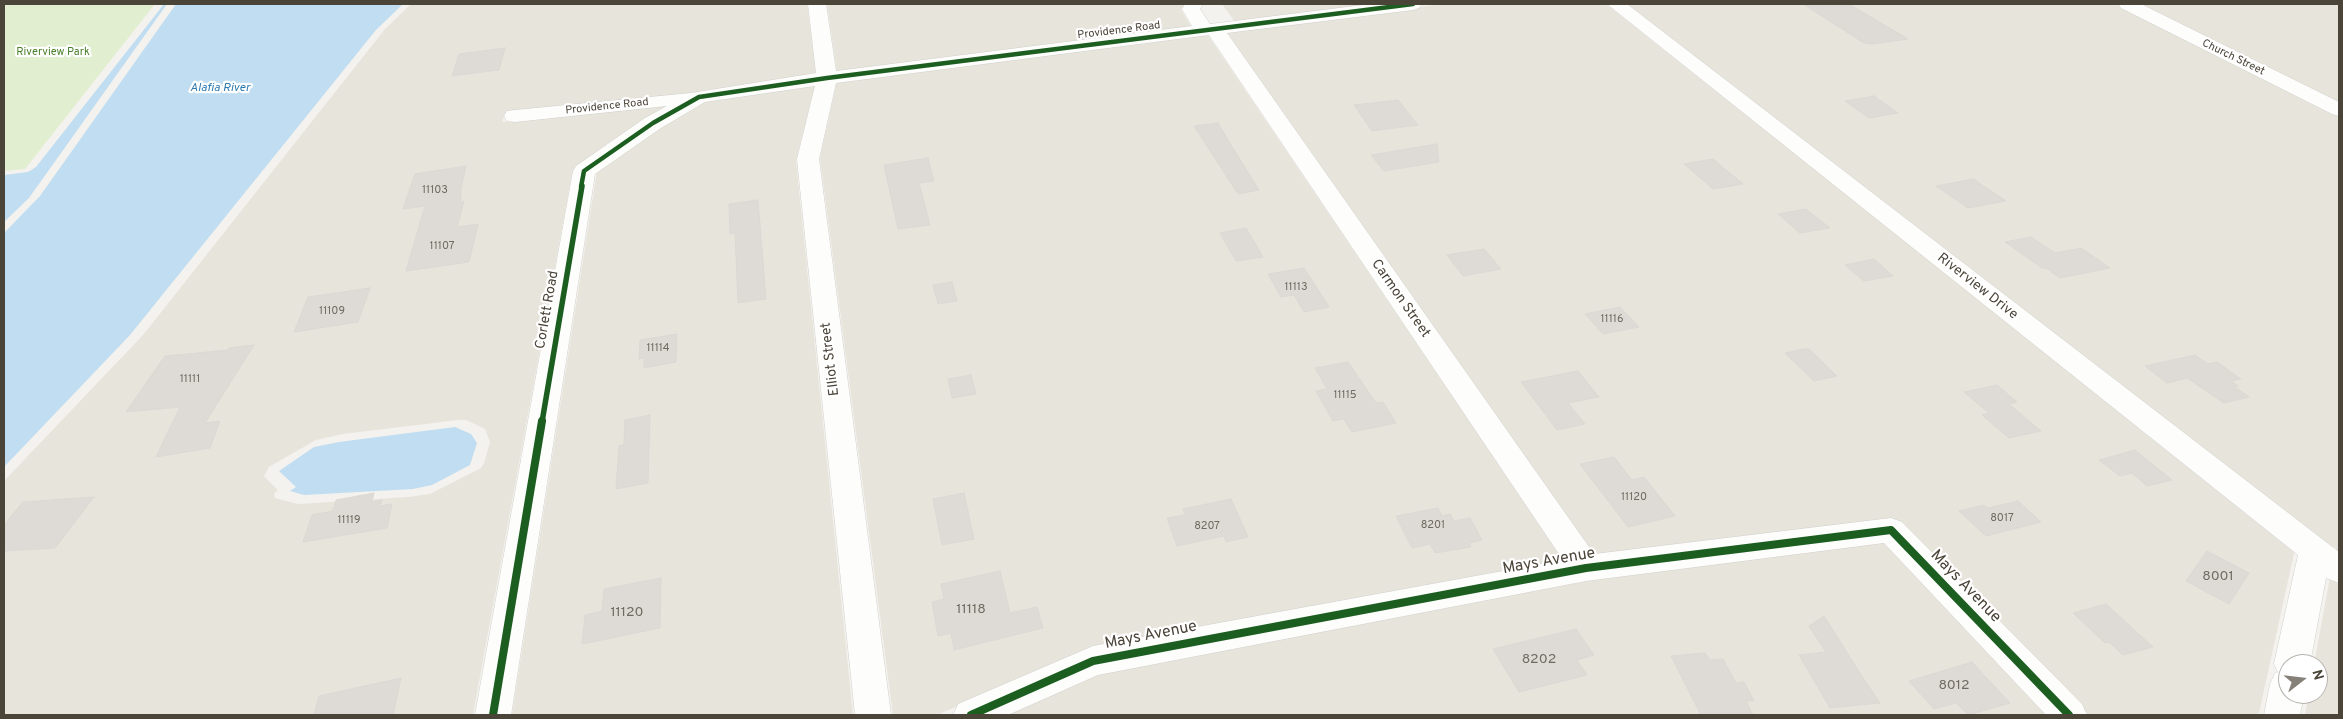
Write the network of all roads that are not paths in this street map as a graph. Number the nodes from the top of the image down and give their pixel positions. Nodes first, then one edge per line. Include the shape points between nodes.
1 (817, 4) edge
2 (1194, 4) edge
3 (1413, 4) edge
4 (1616, 4) edge
5 (2127, 4) edge
6 (1215, 24) junction
7 (827, 78) junction
8 (699, 96) junction
9 (2339, 110) edge
10 (515, 116) dead end
11 (2327, 561) edge
12 (1586, 568) junction
13 (2295, 654) edge
14 (493, 715) edge
15 (873, 715) edge
16 (971, 715) edge
17 (2069, 715) edge

1 - 7 street, Elliot Street
2 - 6 street, Carmon Street via 1191,9
3 - 6 street, Providence Road
4 - 11 street, Riverview Drive
5 - 9 street, Church Street
6 - 7 street, Providence Road
6 - 12 street, Carmon Street
7 - 8 street, Corlett Road
7 - 15 street, Elliot Street via 808,159
8 - 10 street, Providence Road
8 - 14 street, Corlett Road via 653,123 584,171
11 - 13 street
12 - 16 street, Mays Avenue via 1093,661
12 - 17 street, Mays Avenue via 1891,530

